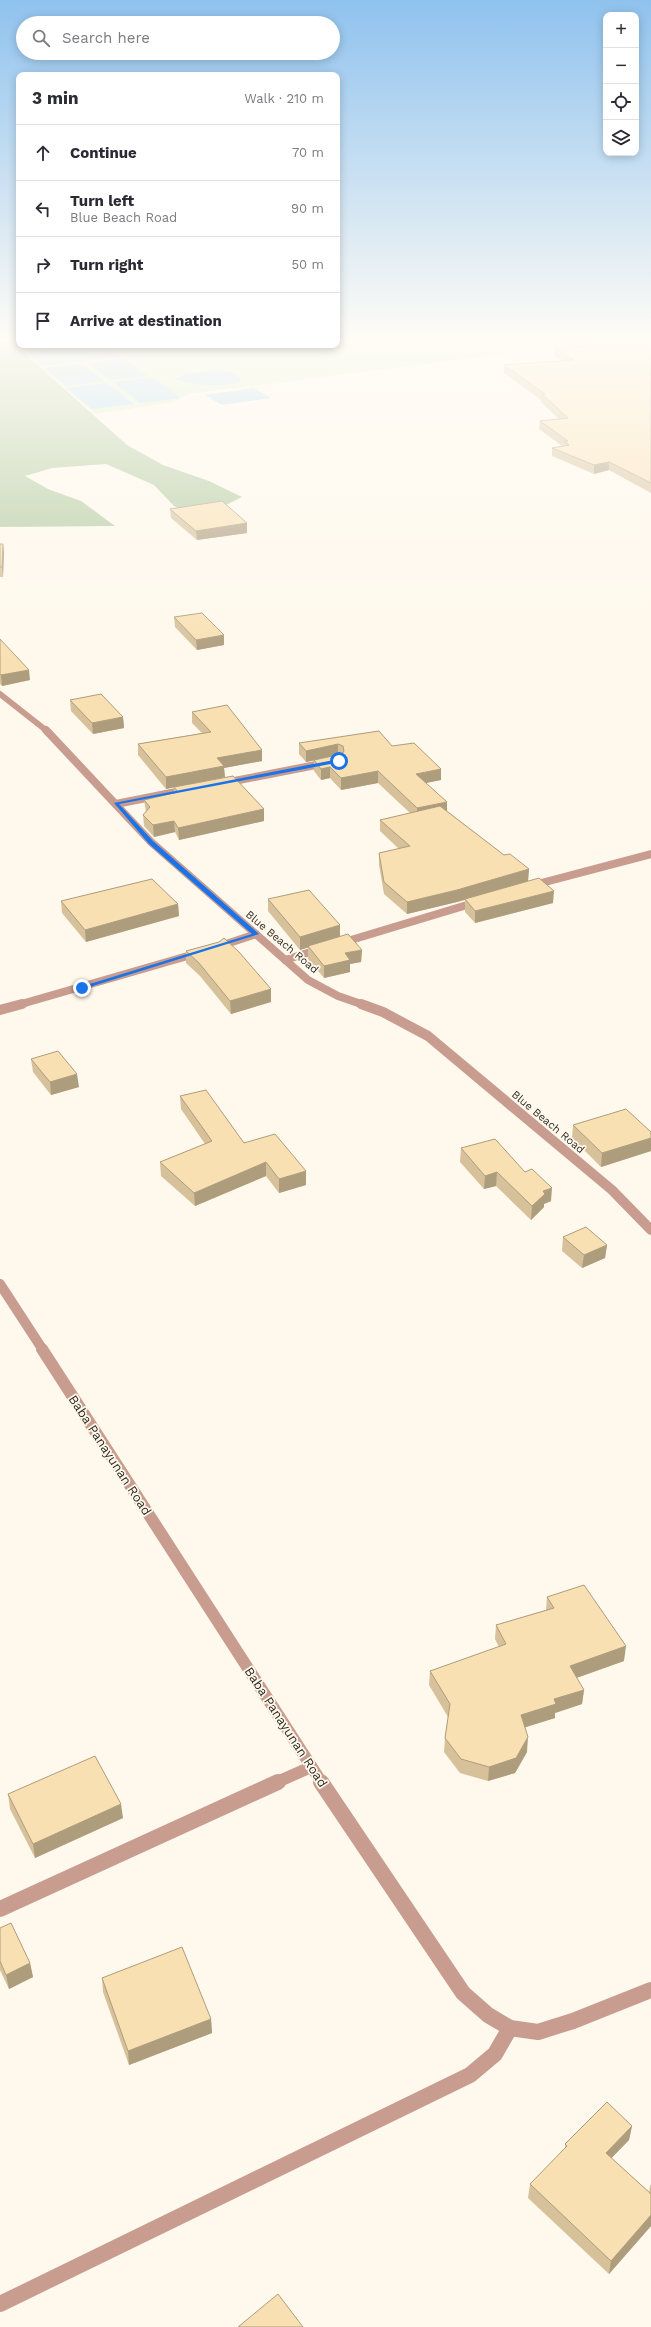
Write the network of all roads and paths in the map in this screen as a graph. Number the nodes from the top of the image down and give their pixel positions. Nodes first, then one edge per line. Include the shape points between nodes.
1 (0, 694) edge
2 (332, 762) edge
3 (216, 784) edge
4 (193, 789) edge
5 (116, 804) junction
6 (651, 854) edge
7 (525, 888) edge
8 (487, 899) edge
9 (256, 934) junction
10 (285, 960) junction
11 (0, 1010) edge
12 (651, 1230) edge
13 (0, 1284) edge
14 (311, 1767) junction
15 (0, 1909) edge
16 (651, 1990) edge
17 (510, 2028) junction
18 (0, 2304) edge

1 - 5 street, Blue Beach Road via 45,728
2 - 3 street
4 - 5 street
5 - 9 street, Blue Beach Road via 151,842
6 - 7 street
8 - 10 street
9 - 10 street, Blue Beach Road
9 - 11 street via 82,988
10 - 12 street, Blue Beach Road via 308,980 338,996 383,1012 428,1036 612,1190
13 - 14 street, Baba Panayunan Road
14 - 15 street
14 - 17 street, Baba Panayunan Road via 463,1993 488,2015
16 - 17 street, Baba Panayunan Road via 538,2032
17 - 18 street via 495,2054 470,2074 436,2093

